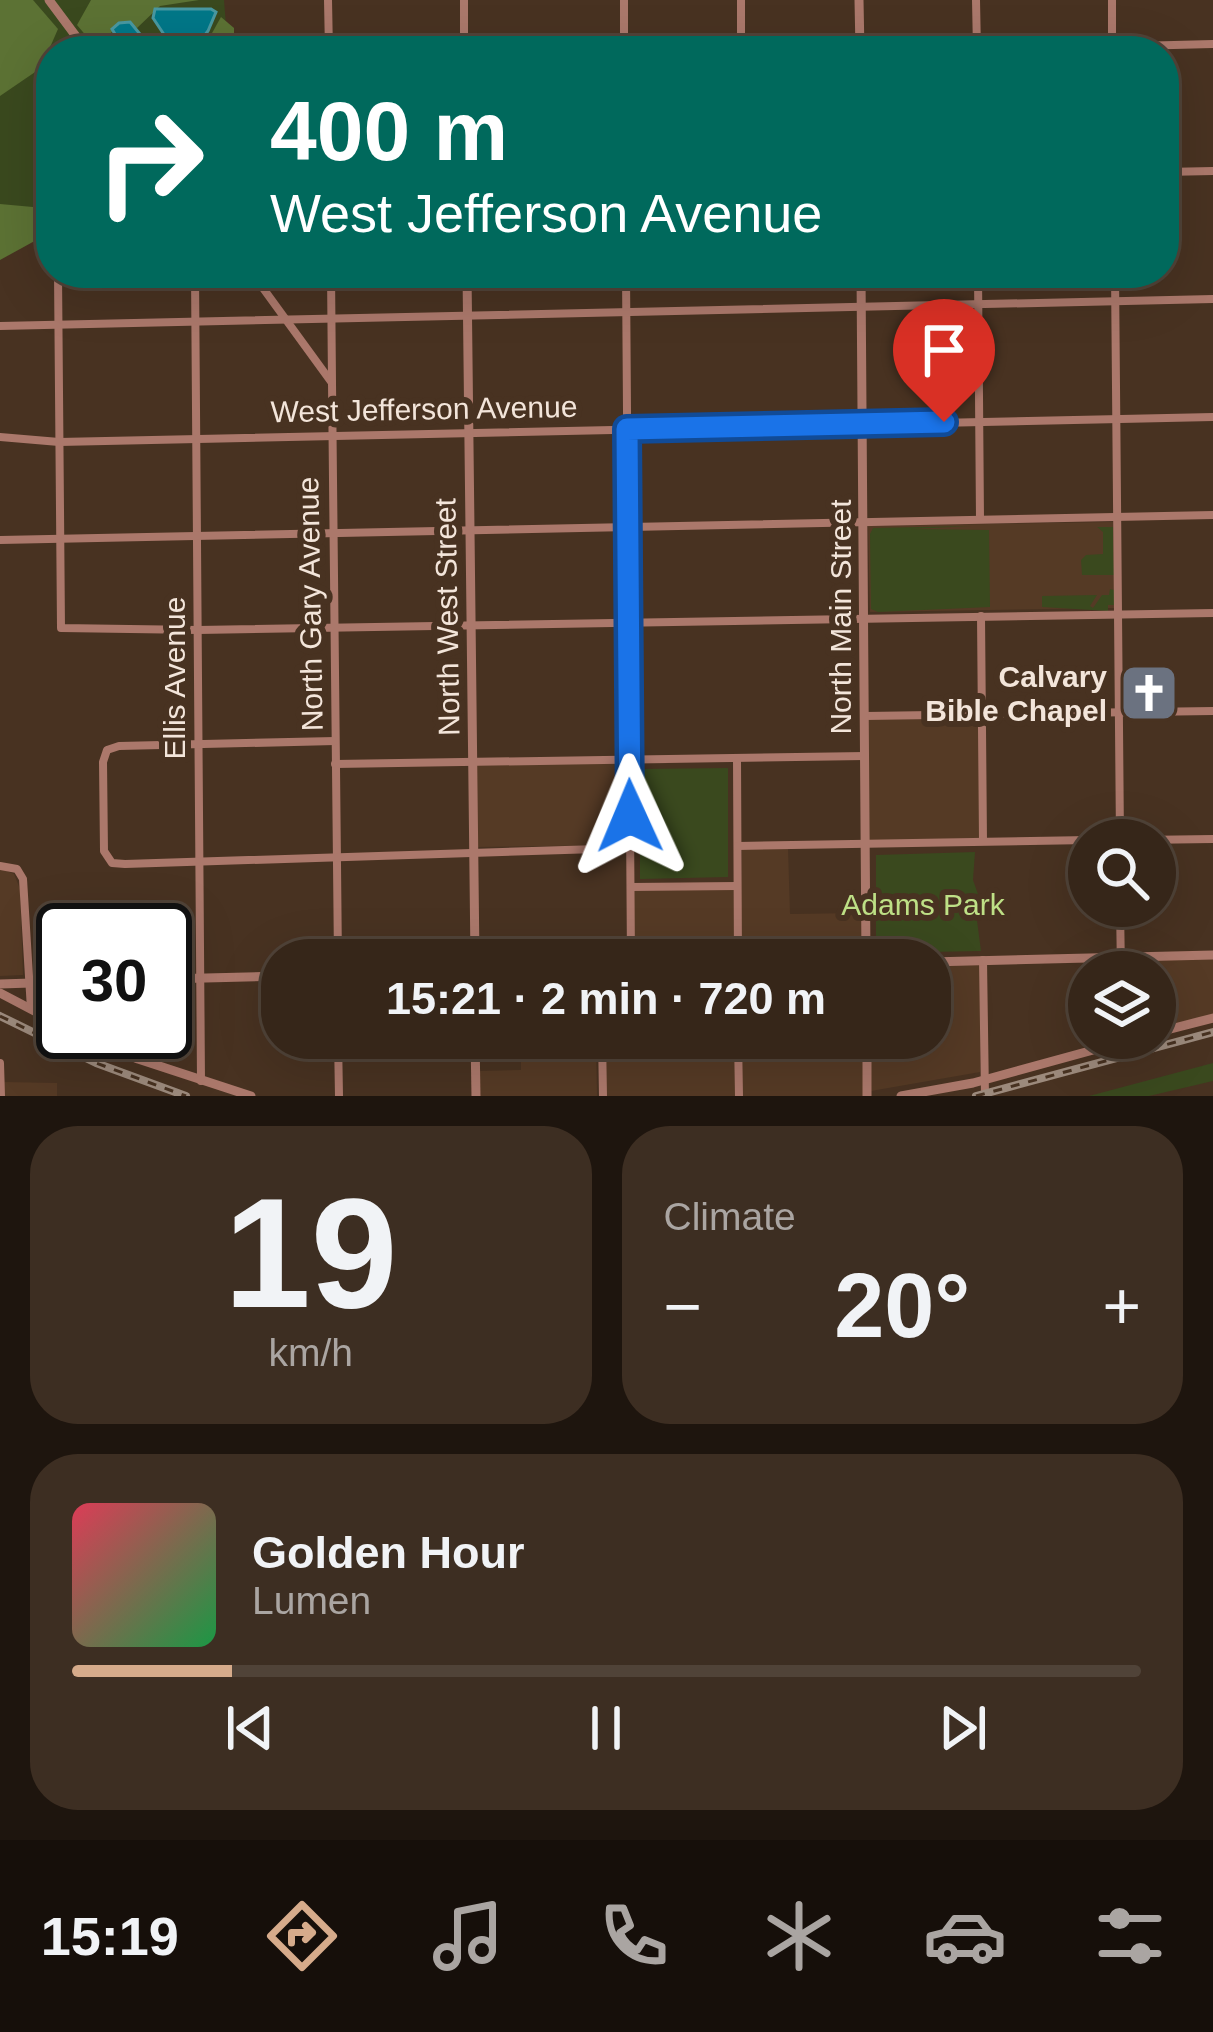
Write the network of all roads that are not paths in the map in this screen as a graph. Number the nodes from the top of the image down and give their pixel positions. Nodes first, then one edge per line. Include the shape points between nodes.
1 (49, 0) edge
2 (328, 0) edge
3 (464, 0) edge
4 (624, 0) edge
5 (741, 0) edge
6 (860, 0) edge
7 (976, 0) edge
8 (1112, 0) edge
9 (76, 36) edge
10 (329, 36) edge
11 (464, 36) edge
12 (624, 36) edge
13 (741, 36) edge
14 (860, 36) edge
15 (976, 36) edge
16 (1112, 36) edge
17 (1213, 44) edge
18 (1179, 46) edge
19 (1213, 171) edge
20 (1179, 172) edge
21 (58, 288) edge
22 (195, 288) edge
23 (263, 288) edge
24 (331, 288) edge
25 (467, 288) edge
26 (626, 288) edge
27 (861, 288) edge
28 (978, 288) edge
29 (1115, 288) edge
30 (1213, 299) edge
31 (1115, 300) junction
32 (979, 304) junction
33 (862, 307) junction
34 (626, 313) junction
35 (468, 315) junction
36 (331, 318) junction
37 (286, 319) junction
38 (195, 322) junction
39 (58, 325) junction
40 (0, 326) edge
41 (332, 383) junction
42 (1213, 417) edge
43 (1117, 418) junction
44 (980, 421) junction
45 (862, 424) junction
46 (627, 429) junction
47 (469, 432) junction
48 (332, 435) junction
49 (0, 437) edge
50 (196, 439) junction
51 (59, 442) junction
52 (1213, 515) edge
53 (1117, 517) junction
54 (980, 519) junction
55 (863, 521) junction
56 (628, 525) junction
57 (470, 529) junction
58 (333, 532) junction
59 (197, 536) junction
60 (60, 539) junction
61 (0, 541) edge
62 (1213, 613) edge
63 (1118, 614) junction
64 (981, 616) junction
65 (864, 619) junction
66 (628, 622) junction
67 (471, 626) junction
68 (334, 627) junction
69 (198, 630) junction
70 (1213, 711) edge
71 (1119, 712) junction
72 (982, 714) junction
73 (865, 716) junction
74 (335, 741) junction
75 (199, 744) junction
76 (865, 756) junction
77 (737, 759) junction
78 (630, 760) junction
79 (472, 761) junction
80 (335, 764) junction
81 (1120, 819) edge
82 (1213, 839) edge
83 (1176, 840) edge
84 (983, 841) junction
85 (1068, 841) edge
86 (866, 844) junction
87 (739, 846) junction
88 (630, 848) junction
89 (473, 853) junction
90 (336, 856) junction
91 (200, 861) junction
92 (0, 866) edge
93 (738, 886) junction
94 (631, 887) junction
95 (338, 939) edge
96 (475, 939) edge
97 (631, 939) edge
98 (738, 939) edge
99 (866, 939) edge
100 (1176, 955) edge
101 (1213, 955) edge
102 (1068, 958) edge
103 (983, 960) junction
104 (951, 961) edge
105 (261, 977) edge
106 (192, 978) edge
107 (201, 978) junction
108 (28, 983) junction
109 (36, 983) edge
110 (0, 988) edge
111 (31, 1009) junction
112 (36, 1012) edge
113 (1213, 1018) edge
114 (1176, 1028) edge
115 (1068, 1055) edge
116 (143, 1059) edge
117 (338, 1059) edge
118 (475, 1059) edge
119 (602, 1059) edge
120 (738, 1059) edge
121 (867, 1059) edge
122 (0, 1064) edge
123 (984, 1079) junction
124 (201, 1082) junction
125 (1, 1096) edge
126 (251, 1096) edge
127 (339, 1096) edge
128 (476, 1096) edge
129 (603, 1096) edge
130 (739, 1096) edge
131 (867, 1096) edge
132 (901, 1096) edge
133 (985, 1096) edge

1 - 9 street
2 - 10 street
3 - 11 street
4 - 12 street
5 - 13 street
6 - 14 street
7 - 15 street
8 - 16 street
17 - 18 street
19 - 20 street
21 - 39 street
22 - 38 street, Ellis Avenue
23 - 37 street
24 - 36 street, North Gary Avenue
25 - 35 street, North West Street
26 - 34 street
27 - 33 street, North Main Street
28 - 32 street
29 - 31 street
30 - 31 street
31 - 32 street
31 - 43 street
32 - 33 street
32 - 44 street
33 - 34 street
33 - 45 street, North Main Street
34 - 35 street
34 - 46 street
35 - 36 street
35 - 47 street, North West Street
36 - 37 street
36 - 41 street, North Gary Avenue
37 - 38 street
37 - 41 street
38 - 39 street
38 - 50 street, Ellis Avenue
39 - 40 street
39 - 51 street
41 - 48 street, North Gary Avenue
42 - 43 street, West Jefferson Avenue
43 - 44 street, West Jefferson Avenue
43 - 53 street
44 - 45 street, West Jefferson Avenue
44 - 54 street
45 - 46 street, West Jefferson Avenue
45 - 55 street, North Main Street
46 - 47 street, West Jefferson Avenue
46 - 56 street
47 - 48 street, West Jefferson Avenue
47 - 57 street, North West Street
48 - 50 street, West Jefferson Avenue
48 - 58 street, North Gary Avenue
49 - 51 street, West Jefferson Avenue
50 - 51 street, West Jefferson Avenue
50 - 59 street, Ellis Avenue
51 - 60 street
52 - 53 street
53 - 54 street
53 - 63 street
54 - 55 street
55 - 56 street
55 - 65 street, North Main Street
56 - 57 street
56 - 66 street
57 - 58 street
57 - 67 street, North West Street
58 - 59 street
58 - 68 street, North Gary Avenue
59 - 60 street
59 - 69 street, Ellis Avenue
60 - 61 street
60 - 69 street via 61,628
62 - 63 street
63 - 64 street
63 - 71 street
64 - 65 street
64 - 72 street
65 - 66 street
65 - 73 street, North Main Street
66 - 67 street
66 - 78 street
67 - 68 street
67 - 79 street, North West Street
68 - 69 street
68 - 74 street, North Gary Avenue
69 - 75 street, Ellis Avenue
70 - 71 street
71 - 72 street
71 - 81 street
72 - 73 street
72 - 84 street
73 - 76 street, North Main Street
74 - 75 street
74 - 80 street, North Gary Avenue
75 - 91 street, Ellis Avenue
75 - 91 street via 119,746 103,762 104,847 112,862
76 - 77 street
76 - 86 street, North Main Street
77 - 78 street
77 - 87 street
78 - 79 street
78 - 88 street
79 - 80 street
79 - 89 street, North West Street
80 - 90 street, North Gary Avenue
82 - 83 street
84 - 85 street
84 - 86 street
86 - 87 street
86 - 99 street, North Main Street
87 - 93 street
88 - 89 street
88 - 94 street
89 - 90 street
89 - 96 street, North West Street
90 - 91 street
90 - 95 street, North Gary Avenue
91 - 107 street, Ellis Avenue
92 - 108 street via 22,875
93 - 94 street
93 - 98 street
94 - 97 street
100 - 101 street
102 - 103 street
103 - 104 street
103 - 123 street
105 - 107 street
106 - 107 street
107 - 124 street, Ellis Avenue
108 - 109 street
108 - 110 street
108 - 111 street
110 - 111 street
111 - 112 street
113 - 114 street
115 - 123 street
116 - 124 street
117 - 127 street
118 - 128 street
119 - 129 street
120 - 130 street
121 - 131 street
122 - 125 street
123 - 132 street
123 - 133 street
124 - 126 street

